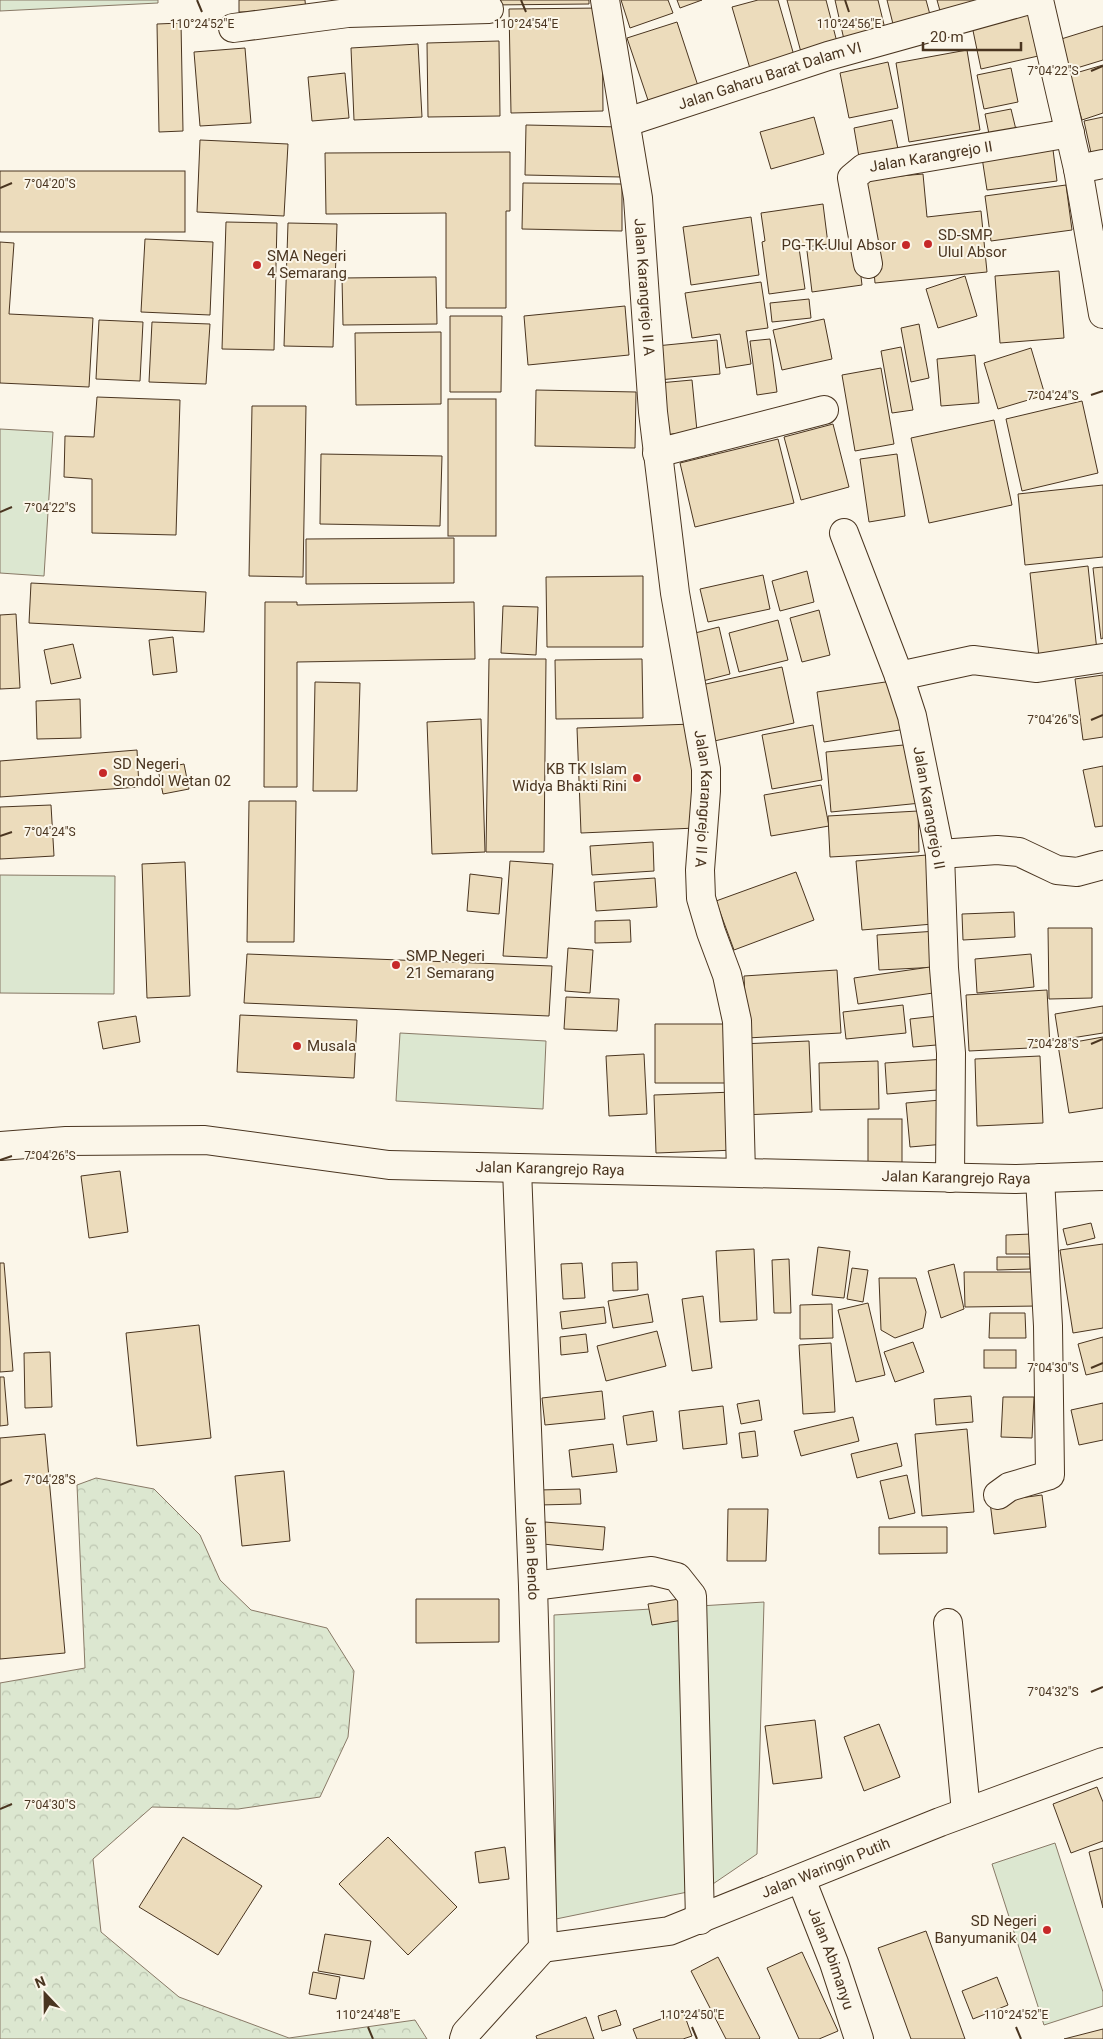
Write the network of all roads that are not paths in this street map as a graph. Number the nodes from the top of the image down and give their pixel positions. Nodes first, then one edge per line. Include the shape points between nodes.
1 (605, 0) edge
2 (1030, 0) edge
3 (1039, 0) edge
4 (348, 6) edge
5 (489, 9) dead end
6 (233, 28) dead end
7 (627, 122) junction
8 (1070, 133) junction
9 (1090, 167) edge
10 (868, 264) dead end
11 (1103, 314) edge
12 (824, 410) dead end
13 (657, 453) junction
14 (844, 534) dead end
15 (1103, 658) edge
16 (899, 676) junction
17 (940, 854) junction
18 (1103, 865) edge
19 (0, 1146) edge
20 (517, 1169) junction
21 (741, 1173) junction
22 (1103, 1176) edge
23 (950, 1178) junction
24 (1040, 1178) junction
25 (998, 1495) dead end
26 (533, 1586) junction
27 (948, 1623) dead end
28 (1103, 1762) edge
29 (966, 1812) junction
30 (801, 1879) junction
31 (700, 1920) junction
32 (542, 1948) junction
33 (464, 2039) edge
34 (859, 2039) edge

1 - 7 street, Jalan Karangrejo II A
2 - 7 street, Jalan Gaharu Barat Dalam VI via 828,56
3 - 8 street
4 - 5 street
4 - 6 street
7 - 13 street, Jalan Karangrejo II A via 638,198
8 - 9 street
8 - 10 street, Jalan Karangrejo II via 864,168 852,178
9 - 11 street
12 - 13 street
13 - 21 street, Jalan Karangrejo II A via 680,627 706,769 701,898 727,975 737,1021
14 - 16 street, Jalan Karangrejo II
15 - 16 street via 1037,668 972,660
16 - 17 street, Jalan Karangrejo II via 912,716
17 - 18 street via 996,850 1019,852 1056,870 1077,872
17 - 23 street, Jalan Karangrejo II via 950,1053
19 - 20 street, Jalan Karangrejo Raya via 66,1141 205,1140 389,1165
20 - 21 street, Jalan Karangrejo Raya
20 - 26 street, Jalan Bendo
21 - 23 street, Jalan Karangrejo Raya
22 - 24 street, Jalan Karangrejo Raya
23 - 24 street, Jalan Karangrejo Raya
24 - 25 street via 1048,1326 1050,1475 1009,1487
26 - 31 street via 652,1571 677,1577 692,1596
26 - 32 street, Jalan Bendo
27 - 29 street
28 - 29 street, Jalan Waringin Putih
29 - 30 street, Jalan Waringin Putih
30 - 31 street, Jalan Waringin Putih
30 - 34 street, Jalan Abimanyu
31 - 32 street, Jalan Waringin Putih via 669,1931
32 - 33 street

